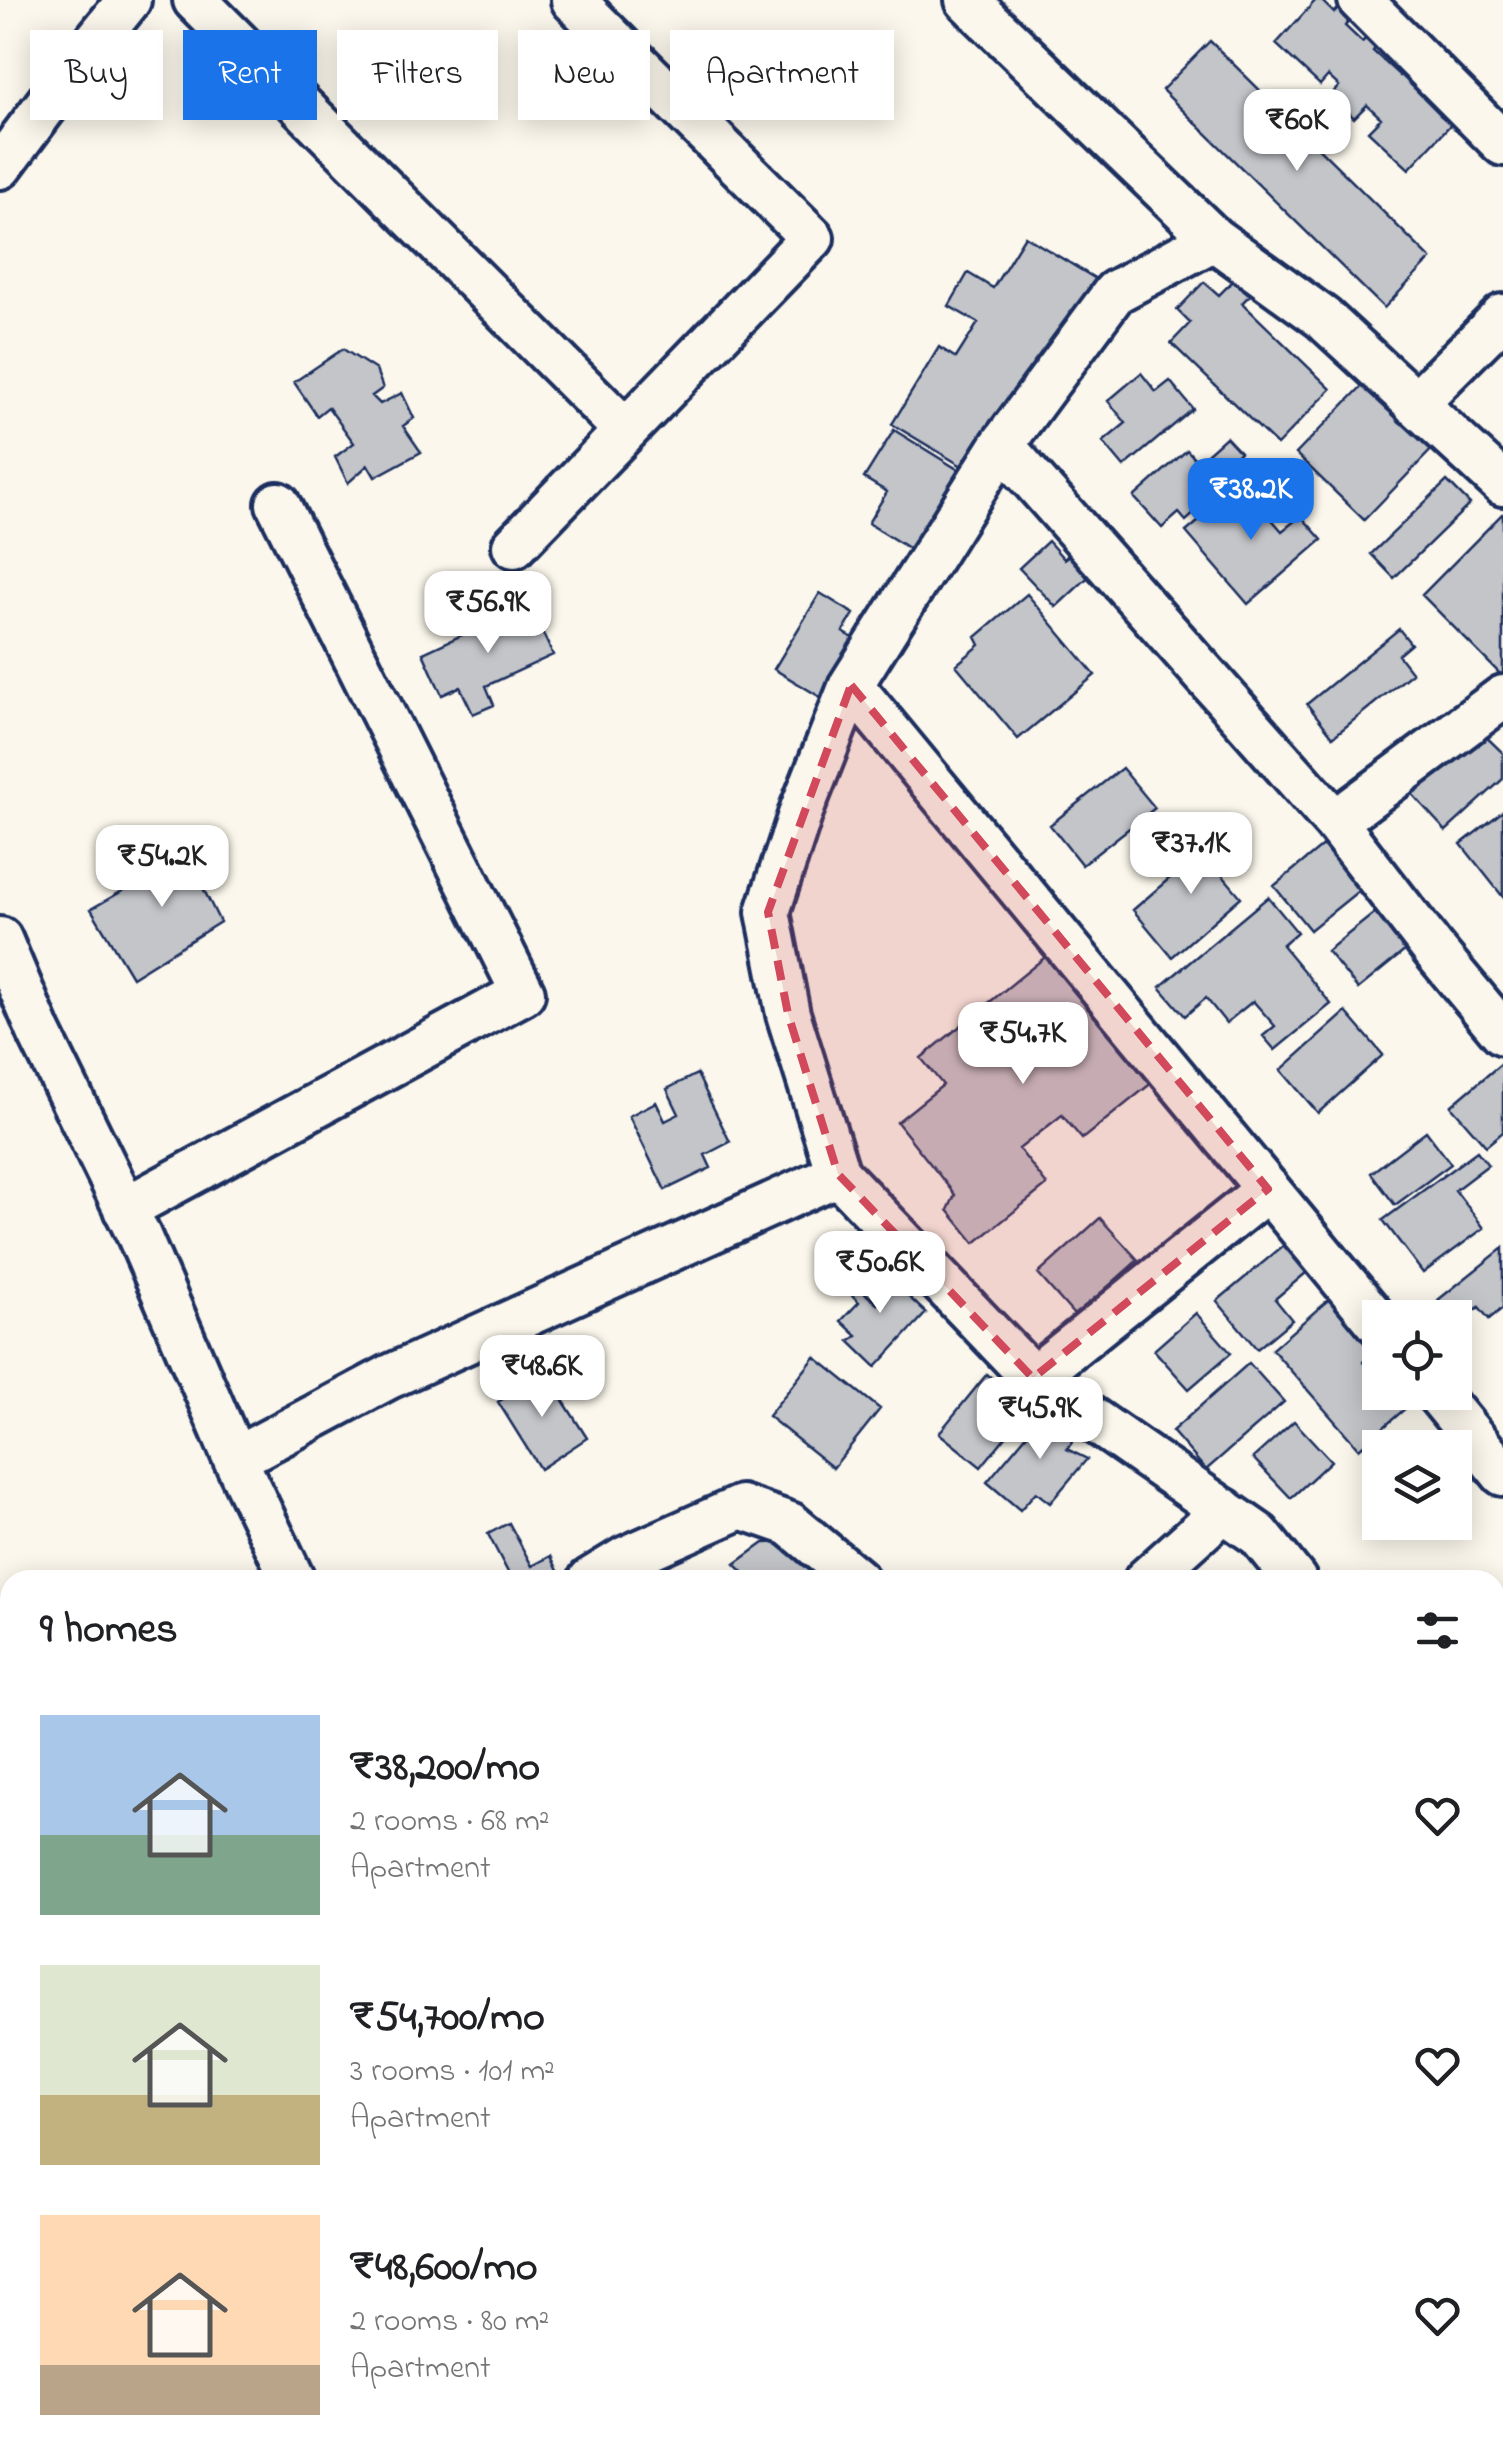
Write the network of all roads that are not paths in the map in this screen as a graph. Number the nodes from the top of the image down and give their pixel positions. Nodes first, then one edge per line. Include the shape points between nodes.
1 (129, 0) edge
2 (195, 0) edge
3 (573, 0) edge
4 (966, 0) edge
5 (1360, 0) edge
6 (1503, 144) edge
7 (0, 168) edge
8 (1214, 239) junction
9 (1503, 316) edge
10 (1415, 404) junction
11 (625, 430) junction
12 (1002, 445) junction
13 (1503, 484) edge
14 (278, 504) dead end
15 (514, 546) dead end
16 (851, 685) junction
17 (1503, 697) edge
18 (1334, 822) junction
19 (0, 940) edge
20 (1503, 1033) edge
21 (838, 1174) junction
22 (1268, 1189) junction
23 (126, 1208) junction
24 (1362, 1303) edge
25 (1033, 1378) junction
26 (1451, 1410) edge
27 (235, 1460) junction
28 (1503, 1474) edge
29 (1224, 1510) junction
30 (288, 1570) edge
31 (606, 1570) edge
32 (846, 1570) edge
33 (1157, 1570) edge
34 (1287, 1570) edge

1 - 7 street
2 - 11 street
3 - 11 street via 812,238
4 - 8 street
5 - 6 street
8 - 10 street via 1323,318
8 - 12 street via 1115,292
9 - 10 street
10 - 13 street
11 - 15 street
12 - 16 street
12 - 18 street
14 - 23 street via 523,993
16 - 21 street via 768,912 788,1014
16 - 22 street
17 - 18 street
18 - 20 street
19 - 23 street
21 - 25 street
21 - 27 street via 389,1377
22 - 24 street
22 - 25 street
23 - 27 street
25 - 29 street
26 - 28 street
27 - 30 street
29 - 33 street
29 - 34 street via 1260,1535
31 - 32 street via 741,1506 790,1524

